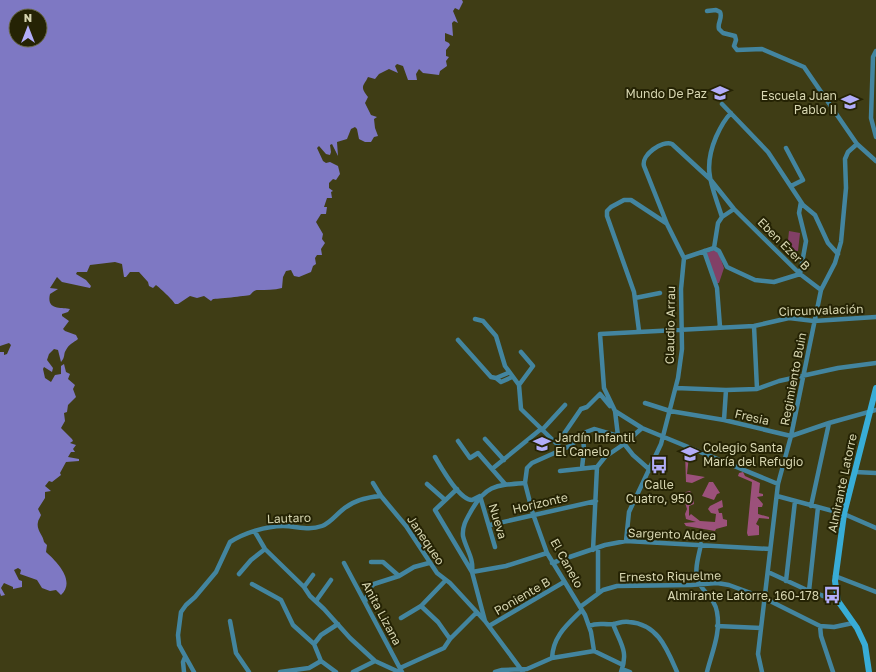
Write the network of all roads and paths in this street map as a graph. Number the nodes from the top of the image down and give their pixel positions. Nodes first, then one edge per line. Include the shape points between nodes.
1 (708, 11) dead end
2 (876, 51) edge
3 (874, 81) edge
4 (722, 104) dead end
5 (731, 113) junction
6 (876, 137) edge
7 (857, 144) junction
8 (786, 148) dead end
9 (876, 161) edge
10 (710, 179) junction
11 (791, 186) junction
12 (801, 202) junction
13 (734, 209) junction
14 (722, 217) junction
15 (667, 224) junction
16 (714, 248) junction
17 (704, 251) junction
18 (838, 254) junction
19 (684, 258) junction
20 (800, 274) junction
21 (821, 290) junction
22 (660, 293) dead end
23 (635, 298) junction
24 (876, 317) edge
25 (475, 319) dead end
26 (814, 321) junction
27 (754, 326) junction
28 (720, 327) junction
29 (682, 329) junction
30 (639, 331) junction
31 (458, 340) dead end
32 (521, 352) dead end
33 (876, 363) edge
34 (510, 375) junction
35 (804, 377) junction
36 (519, 385) junction
37 (676, 388) junction
38 (757, 388) junction
39 (876, 388) edge
40 (726, 390) junction
41 (646, 403) dead end
42 (565, 405) dead end
43 (614, 409) junction
44 (670, 411) junction
45 (873, 411) edge
46 (724, 420) junction
47 (829, 423) junction
48 (642, 428) junction
49 (541, 430) junction
50 (583, 436) junction
51 (618, 436) junction
52 (792, 436) junction
53 (663, 437) junction
54 (485, 439) dead end
55 (458, 441) dead end
56 (557, 444) junction
57 (624, 444) junction
58 (563, 450) junction
59 (435, 457) dead end
60 (504, 460) junction
61 (582, 468) junction
62 (598, 468) junction
63 (492, 470) junction
64 (650, 470) junction
65 (560, 471) dead end
66 (855, 472) junction
67 (876, 473) edge
68 (373, 482) dead end
69 (525, 483) junction
70 (427, 484) dead end
71 (505, 484) junction
72 (778, 484) junction
73 (457, 489) junction
74 (381, 496) junction
75 (480, 496) junction
76 (777, 496) junction
77 (444, 499) junction
78 (596, 501) junction
79 (794, 501) junction
80 (811, 506) junction
81 (818, 508) junction
82 (533, 514) junction
83 (844, 514) junction
84 (490, 525) junction
85 (876, 528) edge
86 (255, 532) junction
87 (626, 541) junction
88 (701, 544) junction
89 (495, 547) dead end
90 (265, 549) junction
91 (595, 549) junction
92 (770, 549) junction
93 (547, 553) junction
94 (371, 562) dead end
95 (344, 563) dead end
96 (429, 563) junction
97 (552, 563) junction
98 (472, 572) junction
99 (768, 572) junction
100 (239, 574) dead end
101 (313, 575) dead end
102 (399, 576) junction
103 (835, 576) junction
104 (331, 580) dead end
105 (446, 581) junction
106 (786, 581) junction
107 (564, 582) junction
108 (252, 584) dead end
109 (700, 584) junction
110 (304, 587) junction
111 (809, 591) junction
112 (876, 592) edge
113 (598, 593) junction
114 (764, 598) junction
115 (316, 601) junction
116 (838, 601) junction
117 (365, 604) junction
118 (421, 606) junction
119 (581, 608) junction
120 (476, 613) junction
121 (400, 618) dead end
122 (230, 621) dead end
123 (485, 621) junction
124 (853, 623) junction
125 (338, 624) junction
126 (613, 624) junction
127 (489, 626) junction
128 (589, 626) junction
129 (717, 626) junction
130 (820, 626) junction
131 (761, 628) junction
132 (450, 639) junction
133 (314, 644) junction
134 (594, 650) junction
135 (185, 657) junction
136 (552, 658) junction
137 (321, 661) junction
138 (375, 661) junction
139 (622, 669) edge
140 (400, 671) edge
141 (523, 671) edge
142 (184, 672) edge
143 (194, 672) edge
144 (249, 672) edge
145 (280, 672) edge
146 (336, 672) edge
147 (353, 672) edge
148 (495, 672) edge
149 (630, 672) edge
150 (677, 672) edge
151 (707, 672) edge
152 (762, 672) edge
153 (833, 672) edge
154 (870, 672) edge

1 - 7 street via 720,12 718,29 735,36 734,46 737,50 762,49 804,67
2 - 3 street via 873,57
3 - 6 street via 872,123
4 - 5 street
5 - 10 street, Eben Ezer B via 721,126 710,151
5 - 11 street via 763,146
7 - 9 street
7 - 18 street, Regimiento Buin via 848,152 845,159 846,188
8 - 11 street via 803,180
10 - 13 street, Eben Ezer B
10 - 14 street, Eben Ezer B
10 - 15 street, Eben Ezer B via 672,144 664,144 647,154 643,162
11 - 12 street
12 - 18 street via 815,215 828,243
12 - 20 street via 799,213 806,241
13 - 14 street
13 - 20 street, Eben Ezer B
14 - 16 street via 718,222
15 - 19 street
15 - 23 street via 632,200 622,201 607,211
16 - 17 street
16 - 20 street via 719,251 727,267 755,280 774,282
17 - 19 street
17 - 28 street via 717,288
18 - 21 street, Regimiento Buin
19 - 29 street, Claudio Arrau via 681,289
20 - 21 street, Eben Ezer B
21 - 26 street, Regimiento Buin
22 - 23 street
23 - 30 street
24 - 26 street, Circunvalación
25 - 34 street via 483,321 496,336 501,357
26 - 27 street, Circunvalación via 789,318
26 - 35 street, Regimiento Buin
27 - 28 street, Circunvalación
27 - 38 street
28 - 29 street, Circunvalación
29 - 30 street, Circunvalación
29 - 37 street, Claudio Arrau via 681,359
30 - 43 street, Circunvalación via 600,334 604,388
31 - 34 street via 487,374 501,382
32 - 36 street via 533,366
33 - 35 street via 838,368
34 - 36 street
35 - 38 street
35 - 52 street, Regimiento Buin
36 - 49 street via 521,409
37 - 40 street
37 - 44 street, Claudio Arrau
38 - 40 street
39 - 45 main road, Almirante Latorre
40 - 46 street
41 - 44 street, Fresia
42 - 49 street
43 - 48 street
43 - 51 street
43 - 56 street via 600,394 587,407 581,409
44 - 46 street, Fresia
44 - 53 street, Claudio Arrau
45 - 47 street
45 - 66 main road, Almirante Latorre
46 - 52 street, Fresia
47 - 52 street
47 - 80 street
48 - 53 street
48 - 57 street
49 - 56 street
49 - 60 street
50 - 51 street via 588,430 594,429
50 - 58 street
50 - 61 street
51 - 57 street
52 - 72 street, Regimiento Buin
53 - 64 street, Claudio Arrau
53 - 72 street
54 - 60 street
55 - 63 street via 470,458 478,453
56 - 58 street
57 - 62 street via 605,457
57 - 64 street
58 - 69 street via 530,464 526,470
59 - 73 street, Nueva
60 - 63 street
61 - 62 street
61 - 65 street
62 - 78 street
63 - 71 street
64 - 87 street, Claudio Arrau via 629,512
66 - 67 street
66 - 83 main road, Almirante Latorre
68 - 74 street, Janequeo
69 - 71 street
69 - 82 street, El Canelo
70 - 77 street
71 - 75 street via 490,488
72 - 76 street, Regimiento Buin
73 - 75 street, Nueva via 468,500
73 - 77 street
74 - 86 street, Lautaro via 351,504 320,527 268,527
74 - 96 street, Janequeo via 401,520
75 - 84 street, Nueva
75 - 98 street via 463,530 472,560
76 - 79 street
76 - 92 street, Regimiento Buin
77 - 98 street via 435,510
78 - 82 street, Horizonte
78 - 91 street
79 - 80 street
79 - 106 street
80 - 81 street
81 - 83 street
81 - 111 street
82 - 84 street, Horizonte
82 - 93 street, El Canelo
83 - 85 street
83 - 103 main road, Almirante Latorre
84 - 89 street, Nueva
86 - 90 street
86 - 135 street, Lautaro via 230,542 216,572 184,607 178,635 179,645
87 - 88 street, Sargento Aldea
87 - 91 street, Sargento Aldea
88 - 92 street, Sargento Aldea
88 - 109 street via 697,567
90 - 100 street
90 - 110 street
91 - 97 street, Sargento Aldea
91 - 113 street
92 - 99 street, Regimiento Buin
93 - 97 street, El Canelo
93 - 98 street via 517,563
94 - 102 street via 383,562
95 - 117 street, Anita Lizana
96 - 102 street via 414,567
96 - 105 street, Janequeo
97 - 107 street, El Canelo
98 - 123 street
99 - 106 street
99 - 114 street, Regimiento Buin
101 - 110 street
102 - 117 street via 372,586
103 - 112 street
103 - 116 main road, Almirante Latorre
104 - 115 street
105 - 118 street
105 - 120 street, Janequeo
106 - 111 street
107 - 119 street, El Canelo
107 - 127 street, Poniente B
108 - 133 street via 265,593 279,598 293,625
109 - 113 street, Ernesto Riquelme via 623,585
109 - 114 street, Ernesto Riquelme via 725,584
109 - 129 street via 715,605
110 - 115 street
111 - 116 street
113 - 119 street, Ernesto Riquelme
114 - 130 street, Ernesto Riquelme
114 - 131 street, Regimiento Buin
115 - 125 street
116 - 124 main road, Almirante Latorre
117 - 140 street, Anita Lizana
118 - 121 street
118 - 132 street via 438,622
119 - 128 street, El Canelo
119 - 136 street, Ernesto Riquelme via 559,634
120 - 123 street, Janequeo
120 - 132 street
122 - 144 street via 236,653
123 - 127 street
124 - 130 street, Ernesto Riquelme via 834,627
124 - 154 main road, Almirante Latorre via 865,645
125 - 133 street via 321,635
125 - 138 street
126 - 128 street via 600,623
126 - 139 street via 624,648
126 - 150 street via 634,622 657,634 666,645
127 - 141 street
128 - 134 street, El Canelo
129 - 131 street
129 - 151 street via 715,646
130 - 153 street
131 - 152 street, Regimiento Buin via 758,654
132 - 140 street via 444,648
133 - 137 street
134 - 136 street
134 - 139 street
135 - 142 street
135 - 143 street
136 - 141 street
137 - 145 street via 309,668
137 - 146 street
138 - 140 street
138 - 147 street
139 - 149 street
141 - 148 street

